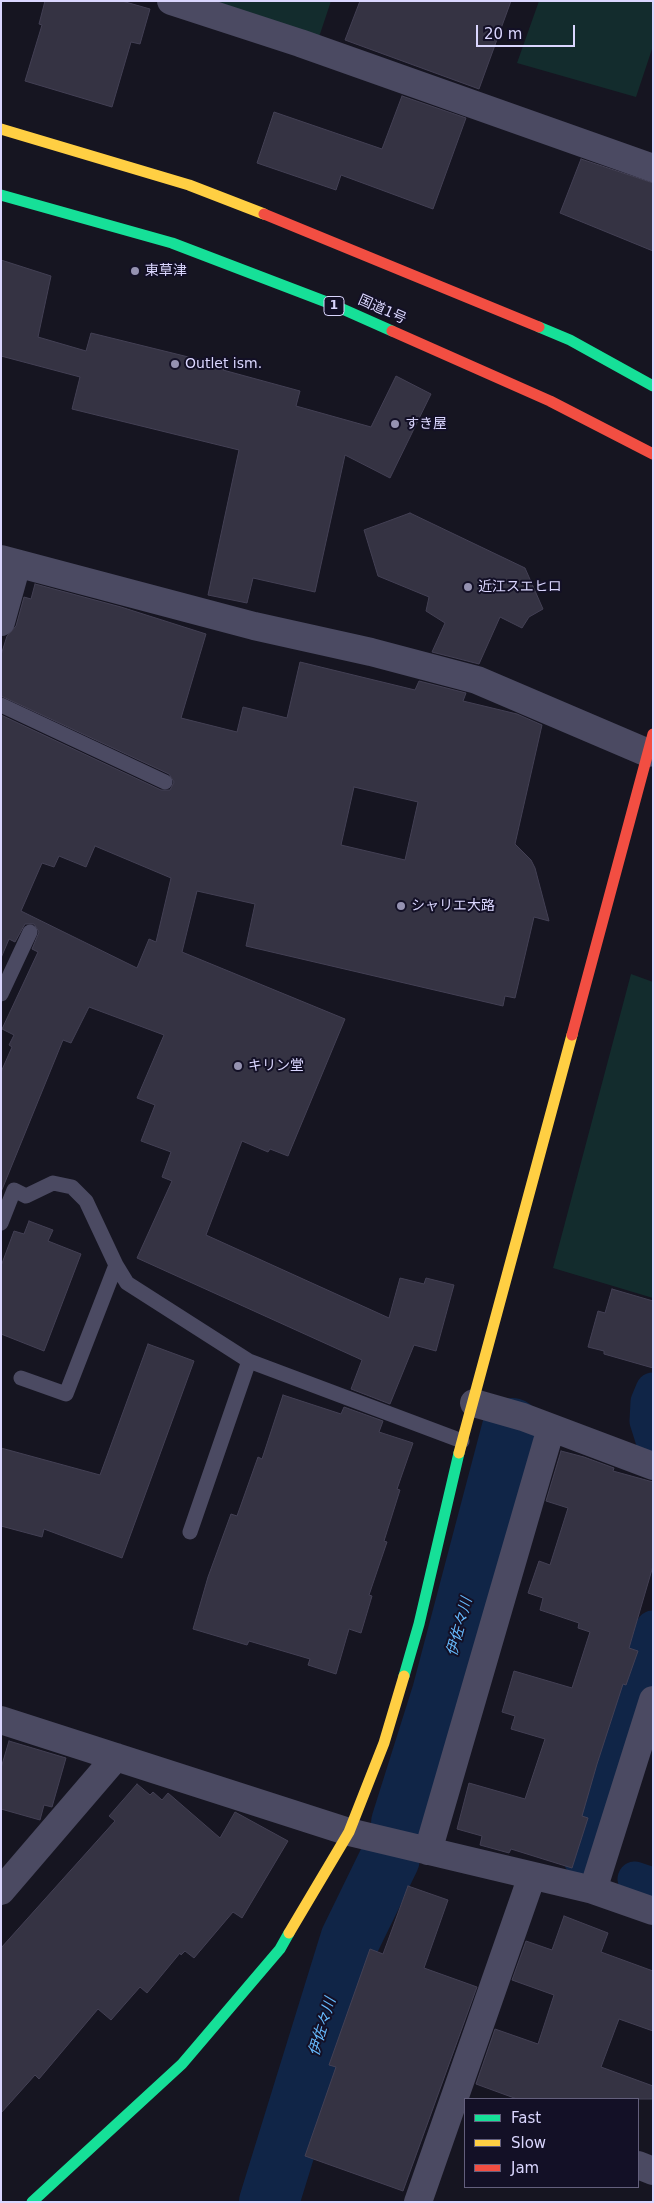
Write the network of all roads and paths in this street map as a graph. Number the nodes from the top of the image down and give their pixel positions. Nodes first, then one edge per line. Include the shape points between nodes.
1 (171, 1) edge
2 (1, 129) edge
3 (653, 168) edge
4 (1, 196) edge
5 (653, 386) edge
6 (653, 454) edge
7 (9, 562) edge
8 (1, 622) edge
9 (1, 705) edge
10 (650, 743) edge
11 (165, 782) dead end
12 (30, 932) dead end
13 (1, 994) edge
14 (1, 1223) edge
15 (116, 1266) junction
16 (249, 1361) junction
17 (21, 1378) dead end
18 (474, 1402) junction
19 (551, 1428) junction
20 (462, 1441) junction
21 (653, 1466) edge
22 (190, 1532) dead end
23 (653, 1700) edge
24 (1, 1720) edge
25 (116, 1757) junction
26 (349, 1832) junction
27 (428, 1851) junction
28 (11, 1864) edge
29 (532, 1876) junction
30 (593, 1890) junction
31 (1, 1891) edge
32 (653, 1910) edge
33 (460, 2102) edge
34 (639, 2165) edge
35 (653, 2171) edge
36 (32, 2202) edge
37 (418, 2202) edge

1 - 3 street via 300,43
2 - 5 main road via 189,186 348,247 570,340
4 - 6 main road, 国道1号 / 1 via 172,243 328,303 550,401
7 - 8 street
7 - 10 street via 477,680
9 - 11 lane
10 - 18 main road
12 - 13 lane
14 - 15 lane via 14,1190 26,1196 54,1182 72,1187 86,1200
15 - 16 lane via 127,1283
15 - 17 lane via 66,1394
16 - 20 lane
16 - 22 lane
18 - 19 street
18 - 20 main road
19 - 21 street
19 - 27 street
20 - 26 main road via 419,1624 384,1743
23 - 30 street
24 - 25 street
25 - 26 street
25 - 28 street
26 - 27 street
26 - 36 main road via 280,1950 188,2057
27 - 29 street
28 - 31 street
29 - 30 street
29 - 33 street
30 - 32 street
33 - 37 street
34 - 35 street

